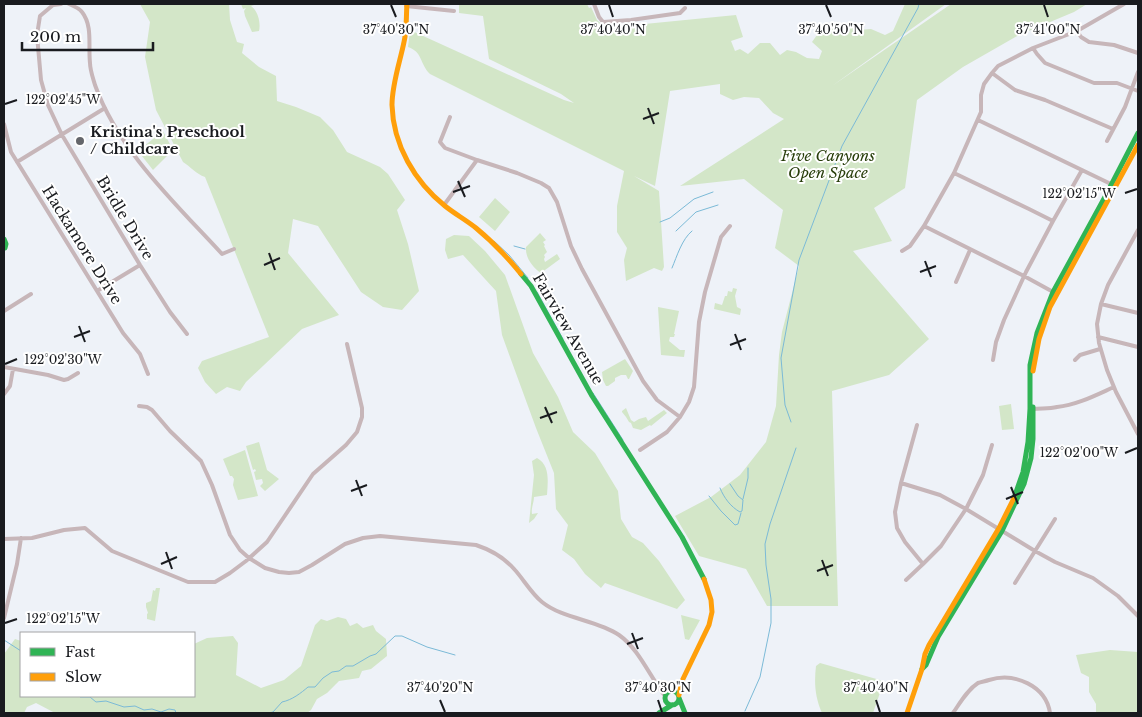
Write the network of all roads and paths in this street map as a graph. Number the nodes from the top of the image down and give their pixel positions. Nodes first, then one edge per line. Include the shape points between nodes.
1 (61, 4) edge
2 (69, 4) edge
3 (594, 4) edge
4 (1124, 4) edge
5 (407, 5) edge
6 (685, 8) dead end
7 (454, 11) dead end
8 (1077, 31) junction
9 (1033, 48) junction
10 (1138, 53) edge
11 (1138, 72) edge
12 (992, 73) junction
13 (1132, 88) junction
14 (1138, 91) edge
15 (105, 108) junction
16 (450, 117) dead end
17 (978, 120) junction
18 (4, 124) edge
19 (1113, 129) junction
20 (1138, 133) edge
21 (62, 134) junction
22 (1107, 141) dead end
23 (1138, 145) edge
24 (477, 160) junction
25 (17, 162) junction
26 (1082, 170) junction
27 (954, 173) junction
28 (1113, 185) junction
29 (444, 205) junction
30 (1053, 222) junction
31 (730, 226) dead end
32 (924, 226) junction
33 (1138, 230) edge
34 (4, 239) edge
35 (234, 249) dead end
36 (5, 250) edge
37 (970, 250) junction
38 (902, 251) dead end
39 (140, 265) junction
40 (1024, 276) junction
41 (956, 282) dead end
42 (97, 291) junction
43 (1056, 293) junction
44 (31, 294) dead end
45 (1101, 304) junction
46 (4, 311) edge
47 (1138, 313) edge
48 (187, 334) dead end
49 (1098, 337) junction
50 (347, 344) dead end
51 (1138, 346) edge
52 (1100, 349) junction
53 (993, 360) dead end
54 (1075, 360) dead end
55 (4, 367) edge
56 (13, 369) junction
57 (78, 373) dead end
58 (148, 374) dead end
59 (1114, 387) junction
60 (4, 394) edge
61 (139, 406) dead end
62 (1032, 409) junction
63 (680, 417) junction
64 (1138, 421) edge
65 (1132, 424) junction
66 (917, 425) dead end
67 (1138, 434) edge
68 (992, 445) dead end
69 (640, 450) dead end
70 (901, 483) junction
71 (966, 509) junction
72 (1055, 519) dead end
73 (1000, 529) junction
74 (4, 538) edge
75 (21, 538) junction
76 (1035, 551) junction
77 (249, 558) junction
78 (923, 564) junction
79 (906, 580) dead end
80 (1016, 583) dead end
81 (1138, 616) edge
82 (4, 618) edge
83 (682, 681) junction
84 (668, 695) junction
85 (679, 697) junction
86 (673, 705) junction
87 (660, 712) edge
88 (683, 713) edge
89 (908, 713) edge
90 (953, 713) edge
91 (1050, 713) edge

1 - 21 street, Bridle Drive via 53,5 40,16 37,35 41,80 48,105
2 - 15 street via 81,10 88,22 90,65
3 - 6 street via 603,22 680,13
4 - 8 street
5 - 7 street
5 - 29 main road, Fairview Avenue via 405,39 392,104 394,128 408,164 423,185
8 - 9 street
8 - 10 street via 1089,42 1114,45
9 - 12 street via 998,66
9 - 13 street via 1045,63 1094,83 1117,83
11 - 13 street
12 - 17 street via 984,84
12 - 19 street via 1015,90
13 - 14 street
13 - 19 street
15 - 21 street
15 - 35 street via 119,134 145,169 222,254
16 - 24 street via 440,142 445,148
17 - 26 street
17 - 27 street
18 - 25 street, Hackamore Drive
19 - 22 street
20 - 28 main road
21 - 25 street
21 - 39 street, Bridle Drive
23 - 28 main road
24 - 29 street
24 - 63 street via 549,188 558,202 571,246 582,269 643,381 657,400
25 - 42 street, Hackamore Drive
26 - 28 street
26 - 30 street
27 - 30 street
27 - 32 street
28 - 43 main road
29 - 83 main road, Fairview Avenue via 477,229 507,257 531,286 592,396 702,573 712,612
30 - 40 street
31 - 63 street via 721,237 705,292 699,322 694,387
32 - 37 street
32 - 38 street via 910,246
33 - 45 street
34 - 36 main road
37 - 40 street
37 - 41 street
39 - 42 street
39 - 48 street, Bridle Drive
40 - 43 street
40 - 53 street via 1004,320
42 - 58 street, Hackamore Drive via 140,354
43 - 62 main road via 1042,319 1033,348 1030,365
44 - 46 street
45 - 47 street
45 - 49 street
49 - 51 street
49 - 52 street
50 - 77 street via 362,408 357,432 313,474 267,542
52 - 54 street via 1080,355
52 - 59 street
55 - 56 street
56 - 57 street via 64,380
56 - 60 street via 10,386
59 - 62 street via 1076,403
59 - 65 street
61 - 77 street via 152,410 201,461 230,535
62 - 73 main road via 1028,472 1015,505
63 - 69 street via 667,432
64 - 65 street
65 - 67 street
66 - 70 street
68 - 71 street via 983,475
70 - 71 street via 940,495
70 - 78 street via 895,512 897,528
71 - 73 street
71 - 78 street via 941,546
72 - 76 street
73 - 76 street
73 - 89 main road via 938,637 922,669
74 - 75 street
75 - 77 street via 85,528 112,551 195,583 215,582
75 - 82 street
76 - 80 street
76 - 81 street via 1093,578
77 - 84 street via 265,568 289,573 299,572 345,544 363,538 380,536 476,545 502,558 534,595 551,608 618,634 634,648 657,685
78 - 79 street
83 - 84 main road, Fairview Avenue
83 - 85 main road, Fairview Avenue
84 - 85 main road via 676,692
84 - 86 main road via 668,703
84 - 87 main road, Fairview Avenue
85 - 86 main road, Fairview Avenue
85 - 88 main road
86 - 87 main road, Fairview Avenue
86 - 88 main road
90 - 91 street via 967,693 979,683 996,678 1015,679 1032,685 1044,695

